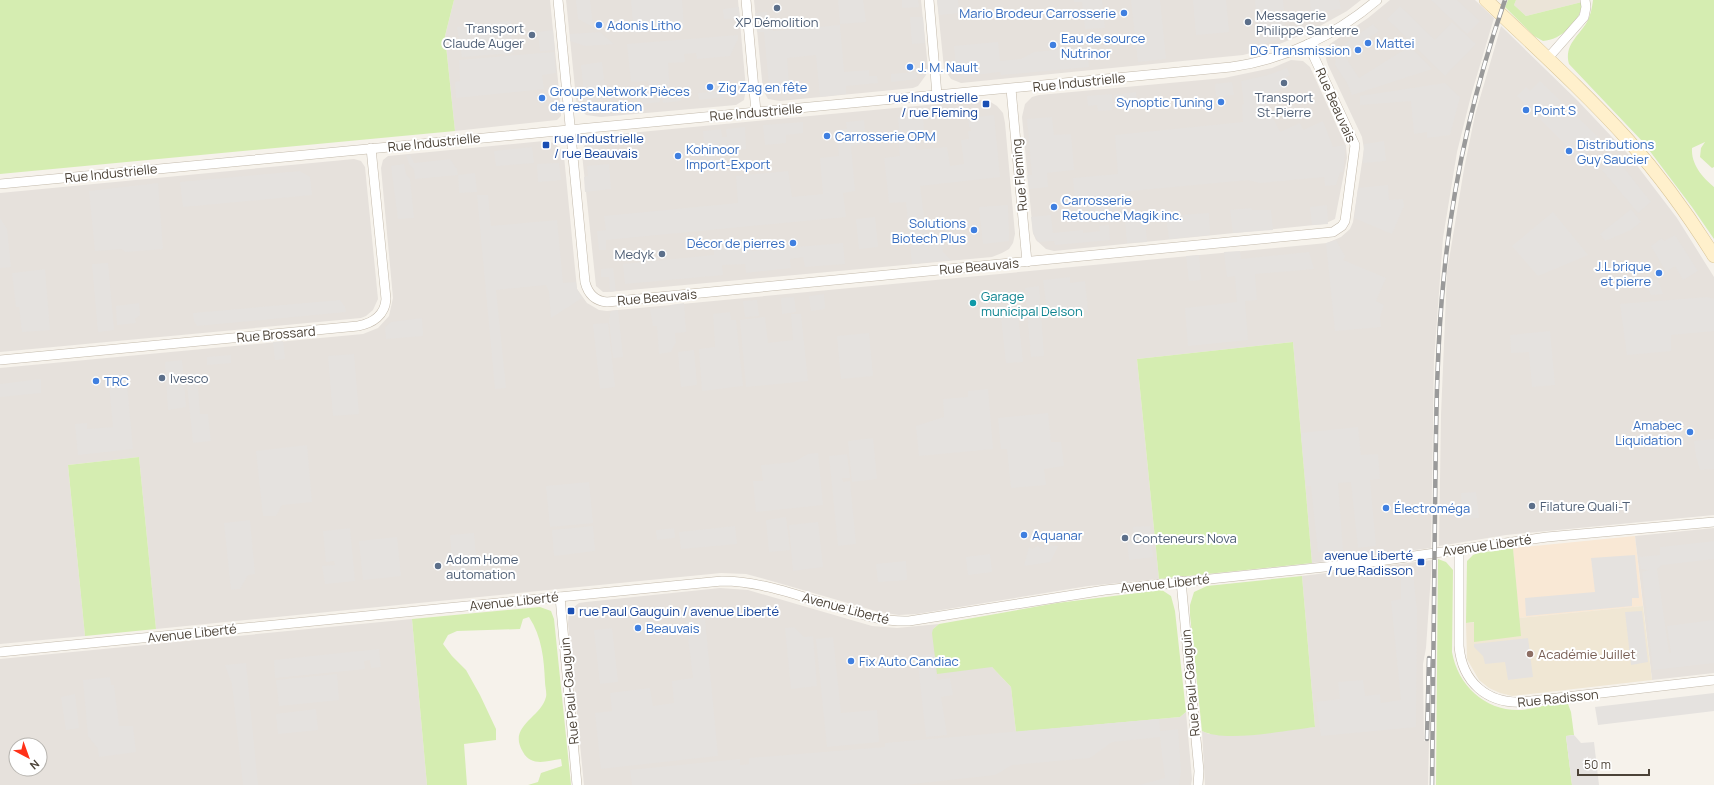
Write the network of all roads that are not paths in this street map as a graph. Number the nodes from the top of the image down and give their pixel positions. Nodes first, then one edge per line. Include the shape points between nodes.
1 (558, 0) edge
2 (746, 0) edge
3 (929, 0) edge
4 (1377, 0) edge
5 (1486, 0) edge
6 (1585, 0) edge
7 (1308, 44) junction
8 (1548, 58) junction
9 (1011, 89) junction
10 (937, 95) junction
11 (756, 112) junction
12 (571, 129) junction
13 (371, 148) junction
14 (0, 184) edge
15 (1714, 256) edge
16 (1027, 262) junction
17 (0, 360) edge
18 (1714, 522) edge
19 (1459, 550) junction
20 (1181, 582) junction
21 (560, 597) junction
22 (0, 652) edge
23 (1714, 680) edge
24 (577, 785) edge
25 (1198, 785) edge

1 - 12 street, Rue Beauvais
2 - 11 street
3 - 10 street
4 - 7 street, Rue Industrielle via 1342,25
5 - 8 street
6 - 8 street via 1584,17
7 - 9 street, Rue Industrielle via 1273,57 1236,66
7 - 16 street, Rue Beauvais via 1355,146 1346,214 1338,230 1327,234
8 - 15 street via 1601,110 1643,158 1690,219
9 - 10 street, Rue Industrielle
9 - 16 street, Rue Fleming
10 - 11 street, Rue Industrielle
11 - 12 street, Rue Industrielle
12 - 13 street, Rue Industrielle
12 - 16 street, Rue Beauvais via 585,282 591,295 601,301
13 - 14 street, Rue Industrielle
13 - 17 street, Rue Brossard via 386,298 383,311 370,323
18 - 19 street, Avenue Liberté via 1548,537
19 - 20 street, Avenue Liberté
19 - 23 street, Rue Radisson via 1461,662 1471,681 1487,695 1504,702 1523,702
20 - 21 street, Avenue Liberté via 1083,592 898,621 879,619 767,587 736,581
20 - 25 street, Rue Paul-Gauguin via 1199,771
21 - 22 street, Avenue Liberté
21 - 24 street, Rue Paul-Gauguin

